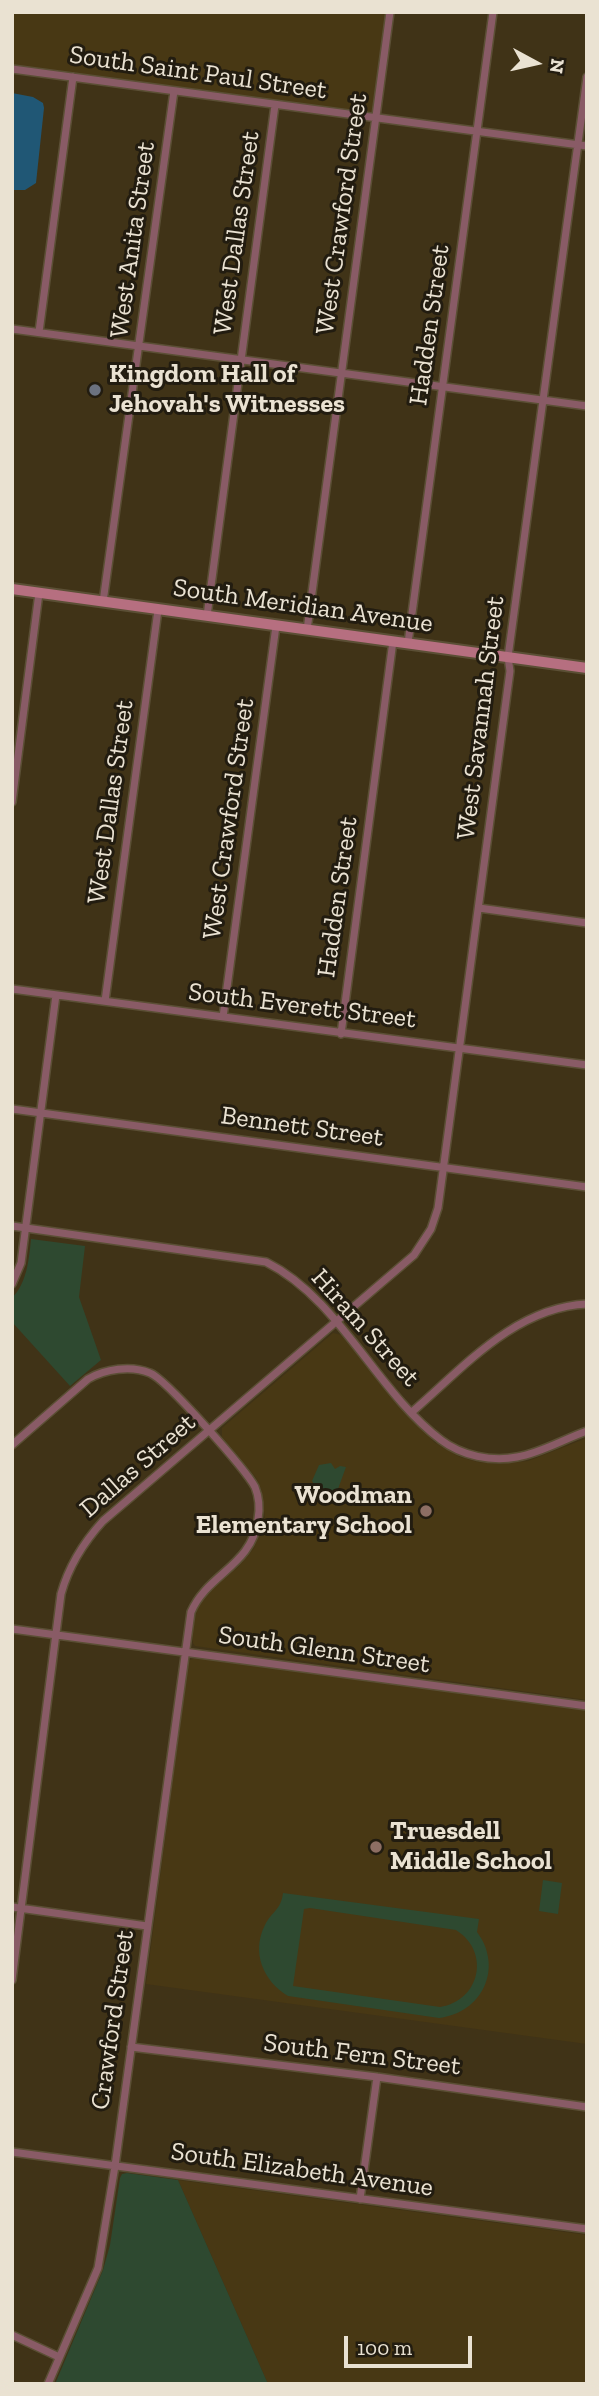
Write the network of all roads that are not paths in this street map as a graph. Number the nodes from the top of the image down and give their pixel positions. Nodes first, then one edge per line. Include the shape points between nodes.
1 (390, 12) edge
2 (493, 12) edge
3 (12, 69) edge
4 (73, 77) junction
5 (587, 77) edge
6 (174, 91) junction
7 (275, 105) junction
8 (376, 118) junction
9 (477, 132) junction
10 (578, 145) junction
11 (587, 146) edge
12 (12, 329) edge
13 (38, 332) junction
14 (140, 346) junction
15 (241, 360) junction
16 (342, 373) junction
17 (442, 387) junction
18 (543, 400) junction
19 (587, 406) edge
20 (12, 589) edge
21 (39, 593) junction
22 (103, 602) junction
23 (158, 610) junction
24 (206, 616) junction
25 (276, 626) junction
26 (307, 630) junction
27 (393, 641) junction
28 (408, 643) junction
29 (509, 657) junction
30 (587, 668) edge
31 (12, 802) edge
32 (479, 908) junction
33 (587, 923) edge
34 (12, 989) edge
35 (56, 995) junction
36 (105, 1001) junction
37 (223, 1017) junction
38 (341, 1034) junction
39 (459, 1048) junction
40 (587, 1065) edge
41 (12, 1109) edge
42 (40, 1112) junction
43 (443, 1167) junction
44 (587, 1186) edge
45 (12, 1226) edge
46 (24, 1228) junction
47 (12, 1284) edge
48 (587, 1304) edge
49 (336, 1322) junction
50 (412, 1412) junction
51 (587, 1431) edge
52 (209, 1432) junction
53 (12, 1445) edge
54 (12, 1629) edge
55 (56, 1635) junction
56 (184, 1653) junction
57 (587, 1706) edge
58 (12, 1908) edge
59 (22, 1909) junction
60 (147, 1926) junction
61 (12, 1980) edge
62 (131, 2047) junction
63 (377, 2077) junction
64 (587, 2107) edge
65 (12, 2152) edge
66 (115, 2166) junction
67 (360, 2199) junction
68 (587, 2230) edge
69 (12, 2336) edge
70 (59, 2357) junction
71 (48, 2384) edge

1 - 8 street, West Crawford Street
2 - 9 street, Hadden Street
3 - 4 street, South Saint Paul Street
4 - 6 street, South Saint Paul Street
4 - 13 street
5 - 10 street, West Savannah Street
6 - 7 street, South Saint Paul Street
6 - 14 street, West Anita Street
7 - 8 street, South Saint Paul Street
7 - 15 street, West Dallas Street
8 - 9 street, South Saint Paul Street
8 - 16 street, West Crawford Street
9 - 10 street, South Saint Paul Street
9 - 17 street, Hadden Street
10 - 11 street, South Saint Paul Street
10 - 18 street, West Savannah Street
12 - 13 street
13 - 14 street
14 - 15 street
14 - 22 street, West Anita Street
15 - 16 street
15 - 24 street, West Dallas Street
16 - 17 street
16 - 26 street, West Crawford Street
17 - 18 street
17 - 28 street, Hadden Street
18 - 19 street
18 - 29 street, West Savannah Street
20 - 21 main road, South Meridian Avenue
21 - 22 main road, South Meridian Avenue
21 - 31 street
22 - 23 main road, South Meridian Avenue
23 - 24 main road, South Meridian Avenue
23 - 36 street, West Dallas Street
24 - 25 main road, South Meridian Avenue
25 - 26 main road, South Meridian Avenue
25 - 37 street, West Crawford Street
26 - 27 main road, South Meridian Avenue
27 - 28 main road, South Meridian Avenue
27 - 38 street, Hadden Street
28 - 29 main road, South Meridian Avenue
29 - 30 main road, South Meridian Avenue
29 - 32 street, West Savannah Street
32 - 33 street
32 - 39 street, West Savannah Street
34 - 35 street, South Everett Street
35 - 36 street, South Everett Street
35 - 42 street
36 - 37 street, South Everett Street
37 - 38 street, South Everett Street
38 - 39 street, South Everett Street
39 - 40 street, South Everett Street
39 - 43 street, West Savannah Street
41 - 42 street, Bennett Street
42 - 43 street, Bennett Street
42 - 46 street
43 - 44 street, Bennett Street
43 - 49 street, West Savannah Street via 438,1208 419,1248
45 - 46 street, Hiram Street
46 - 47 street via 21,1262
46 - 49 street, Hiram Street via 266,1262 301,1284
48 - 50 street via 556,1308 520,1323
49 - 50 street, Hiram Street
49 - 52 street, Dallas Street
50 - 51 street, Hiram Street via 443,1442 486,1459 518,1457
52 - 53 street via 152,1373 111,1370 88,1378
52 - 55 street, Dallas Street via 87,1539 64,1581
52 - 56 street via 249,1477 258,1496 259,1514 248,1550 195,1604
54 - 55 street, South Glenn Street
55 - 56 street, South Glenn Street
55 - 59 street, Dallas Street
56 - 57 street, South Glenn Street
56 - 60 street, Crawford Street
58 - 59 street
59 - 60 street
59 - 61 street, Dallas Street
60 - 62 street, Crawford Street
62 - 63 street, South Fern Street
62 - 66 street, Crawford Street
63 - 64 street, South Fern Street
63 - 67 street
65 - 66 street, South Elizabeth Avenue
66 - 67 street, South Elizabeth Avenue
66 - 70 street, Crawford Street via 98,2268
67 - 68 street, South Elizabeth Avenue
69 - 70 street
70 - 71 street, Crawford Street

